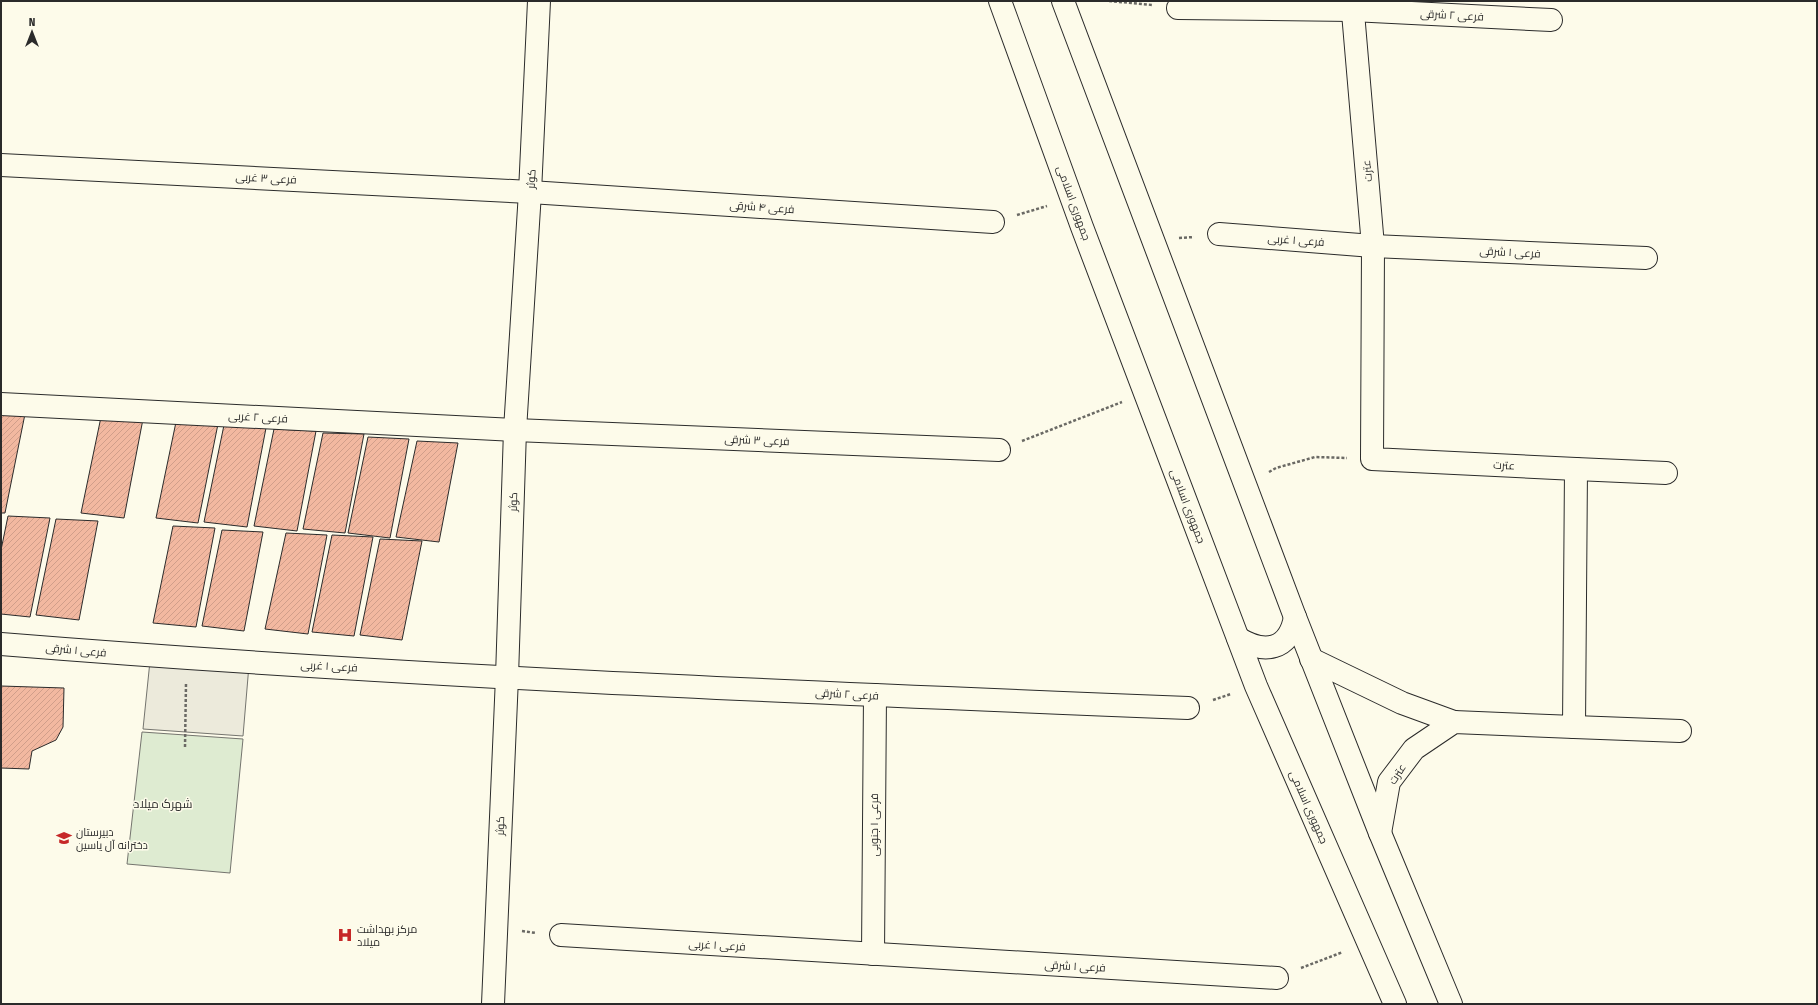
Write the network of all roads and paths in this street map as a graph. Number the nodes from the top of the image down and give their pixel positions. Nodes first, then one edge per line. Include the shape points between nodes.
1 (539, 1) edge
2 (1000, 1) edge
3 (1063, 1) edge
4 (1109, 1) edge
5 (1352, 5) edge
6 (1178, 8) joint
7 (1551, 20) dead end
8 (1, 165) edge
9 (530, 192) junction
10 (1072, 199) junction
11 (993, 222) joint
12 (1219, 234) joint
13 (1153, 240) junction
14 (1373, 246) junction
15 (1646, 258) dead end
16 (1146, 393) junction
17 (1, 404) edge
18 (515, 430) junction
19 (999, 450) joint
20 (1372, 459) junction
21 (1576, 469) junction
22 (1666, 474) dead end
23 (1245, 486) junction
24 (1295, 617) junction
25 (1238, 638) junction
26 (1, 644) edge
27 (151, 656) joint
28 (186, 658) junction
29 (1311, 659) junction
30 (507, 677) junction
31 (1256, 686) junction
32 (875, 695) junction
33 (1188, 708) joint
34 (1454, 722) junction
35 (1574, 727) junction
36 (1680, 731) dead end
37 (185, 747) dead end
38 (1380, 833) junction
39 (496, 929) junction
40 (561, 935) joint
41 (1368, 942) junction
42 (874, 954) junction
43 (1277, 978) joint
44 (493, 1004) edge
45 (1395, 1004) edge
46 (1451, 1004) edge

1 - 9 street, کوثر
2 - 10 street, جمهوری اسلامی
3 - 13 street
4 - 6 path
5 - 6 street
5 - 7 street, فرعی ۲ شرقی
5 - 14 street, عترت
8 - 9 street, فرعی ۳ غربی
9 - 11 street, فرعی ۴ شرقی
9 - 18 street, کوثر
10 - 11 path
10 - 16 street, جمهوری اسلامی
12 - 13 path
12 - 14 street, فرعی ۱ غربی
13 - 23 street
14 - 15 street, فرعی ۱ شرقی
14 - 20 street, عترت
16 - 19 path
16 - 25 street, جمهوری اسلامی
17 - 18 street, فرعی ۲ غربی
18 - 19 street, فرعی ۳ شرقی
18 - 30 street, کوثر
20 - 21 street, عترت
20 - 23 path via 1315,457 1276,468
21 - 22 street, عترت
21 - 35 street
23 - 24 street
24 - 25 street via 1286,639 1271,647 1254,646
24 - 29 street
25 - 31 street, جمهوری اسلامی
26 - 27 street, فرعی ۱ شرقی
27 - 28 street, فرعی ۱ غربی
28 - 30 street, فرعی ۱ غربی
28 - 37 path
29 - 31 street via 1290,652 1270,657 1263,665
29 - 34 street via 1402,703
29 - 38 street
30 - 32 street, فرعی ۲ شرقی
30 - 39 street, کوثر
31 - 33 path
31 - 41 street, جمهوری اسلامی
32 - 33 street, فرعی ۲ شرقی
32 - 42 street, فرعی ۱ جنوبی
34 - 35 street
34 - 38 street, عترت via 1414,749 1390,782
35 - 36 street
38 - 46 street
39 - 40 path
39 - 44 street, کوثر
40 - 42 street, فرعی ۱ غربی
41 - 43 path
41 - 45 street, جمهوری اسلامی
42 - 43 street, فرعی ۱ شرقی

